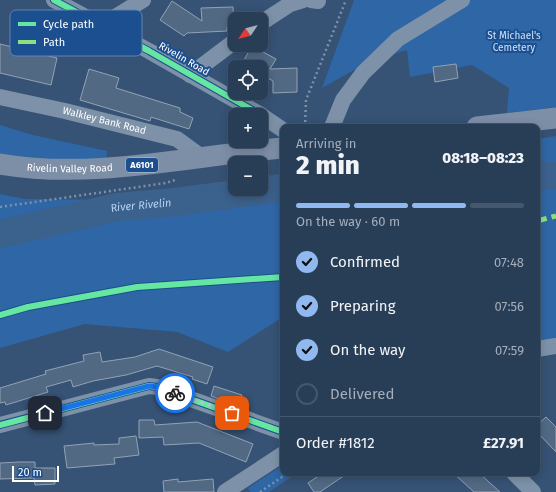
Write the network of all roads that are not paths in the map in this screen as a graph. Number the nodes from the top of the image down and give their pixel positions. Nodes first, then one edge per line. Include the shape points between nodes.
1 (54, 0) edge
2 (143, 0) edge
3 (311, 0) edge
4 (462, 0) edge
5 (70, 10) edge
6 (127, 10) edge
7 (268, 18) edge
8 (228, 46) edge
9 (142, 48) edge
10 (190, 75) junction
11 (0, 97) edge
12 (249, 108) edge
13 (556, 118) edge
14 (268, 120) edge
15 (333, 124) edge
16 (503, 124) edge
17 (280, 128) edge
18 (280, 148) edge
19 (203, 158) junction
20 (0, 164) edge
21 (556, 346) edge
22 (540, 349) edge
23 (0, 425) edge
24 (280, 431) edge
25 (280, 456) edge
26 (517, 476) edge
27 (228, 491) edge
28 (533, 492) edge

1 - 5 street, Rivelin Road
2 - 6 street
3 - 7 street via 290,4
4 - 15 street via 398,39 363,73 343,100
8 - 10 street
9 - 10 street, Rivelin Road
10 - 12 street, Rivelin Road
11 - 19 street, Walkley Bank Road via 177,139
13 - 16 main road
14 - 17 street, Rivelin Road
18 - 19 main road, Rivelin Valley Road / A6101
19 - 20 main road, Rivelin Valley Road / A6101 via 79,170
21 - 22 street
23 - 24 street via 149,386
25 - 27 street
26 - 28 street

